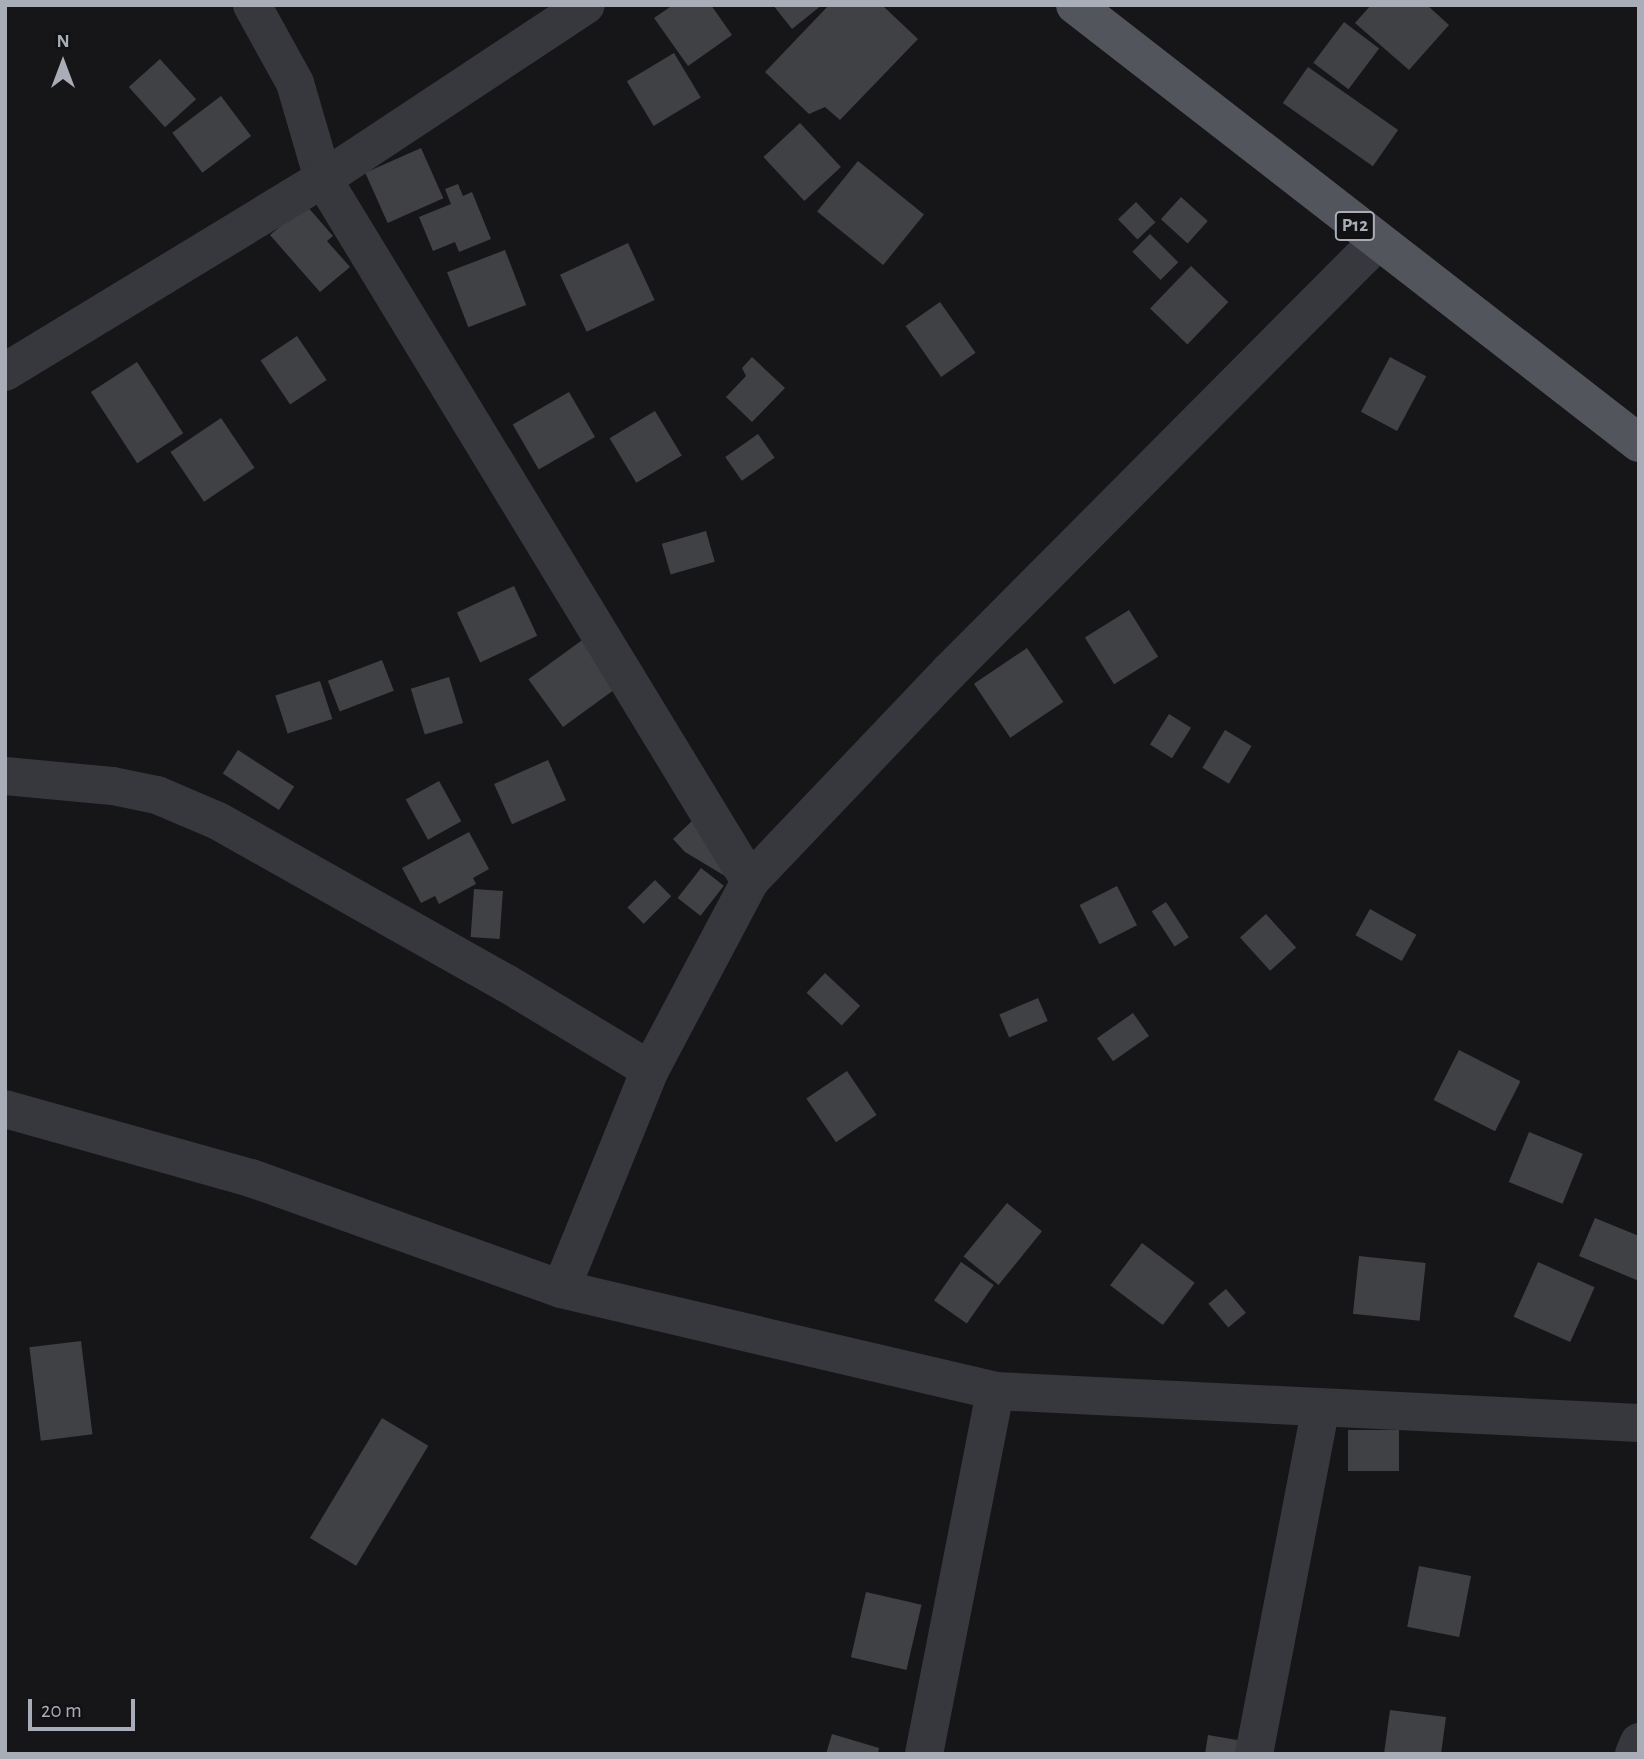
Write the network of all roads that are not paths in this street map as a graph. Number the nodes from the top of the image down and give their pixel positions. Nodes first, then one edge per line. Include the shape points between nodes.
1 (251, 5) edge
2 (586, 5) edge
3 (1075, 5) edge
4 (323, 179) junction
5 (1376, 243) junction
6 (5, 372) edge
7 (1639, 443) edge
8 (5, 776) edge
9 (750, 881) junction
10 (650, 1070) junction
11 (5, 1109) edge
12 (561, 1289) junction
13 (995, 1391) junction
14 (1321, 1407) junction
15 (1639, 1423) edge
16 (1639, 1742) edge
17 (925, 1754) edge
18 (1254, 1754) edge
19 (1634, 1754) edge

1 - 4 street via 295,83
2 - 4 street
3 - 5 main road, P12
4 - 6 street
4 - 9 street
5 - 7 main road, P12
5 - 9 street via 949,671
8 - 10 street via 135,791 218,821
9 - 10 street
10 - 12 street
11 - 12 street via 251,1178
12 - 13 street
13 - 14 street
13 - 17 street
14 - 15 street
14 - 18 street
16 - 19 street

